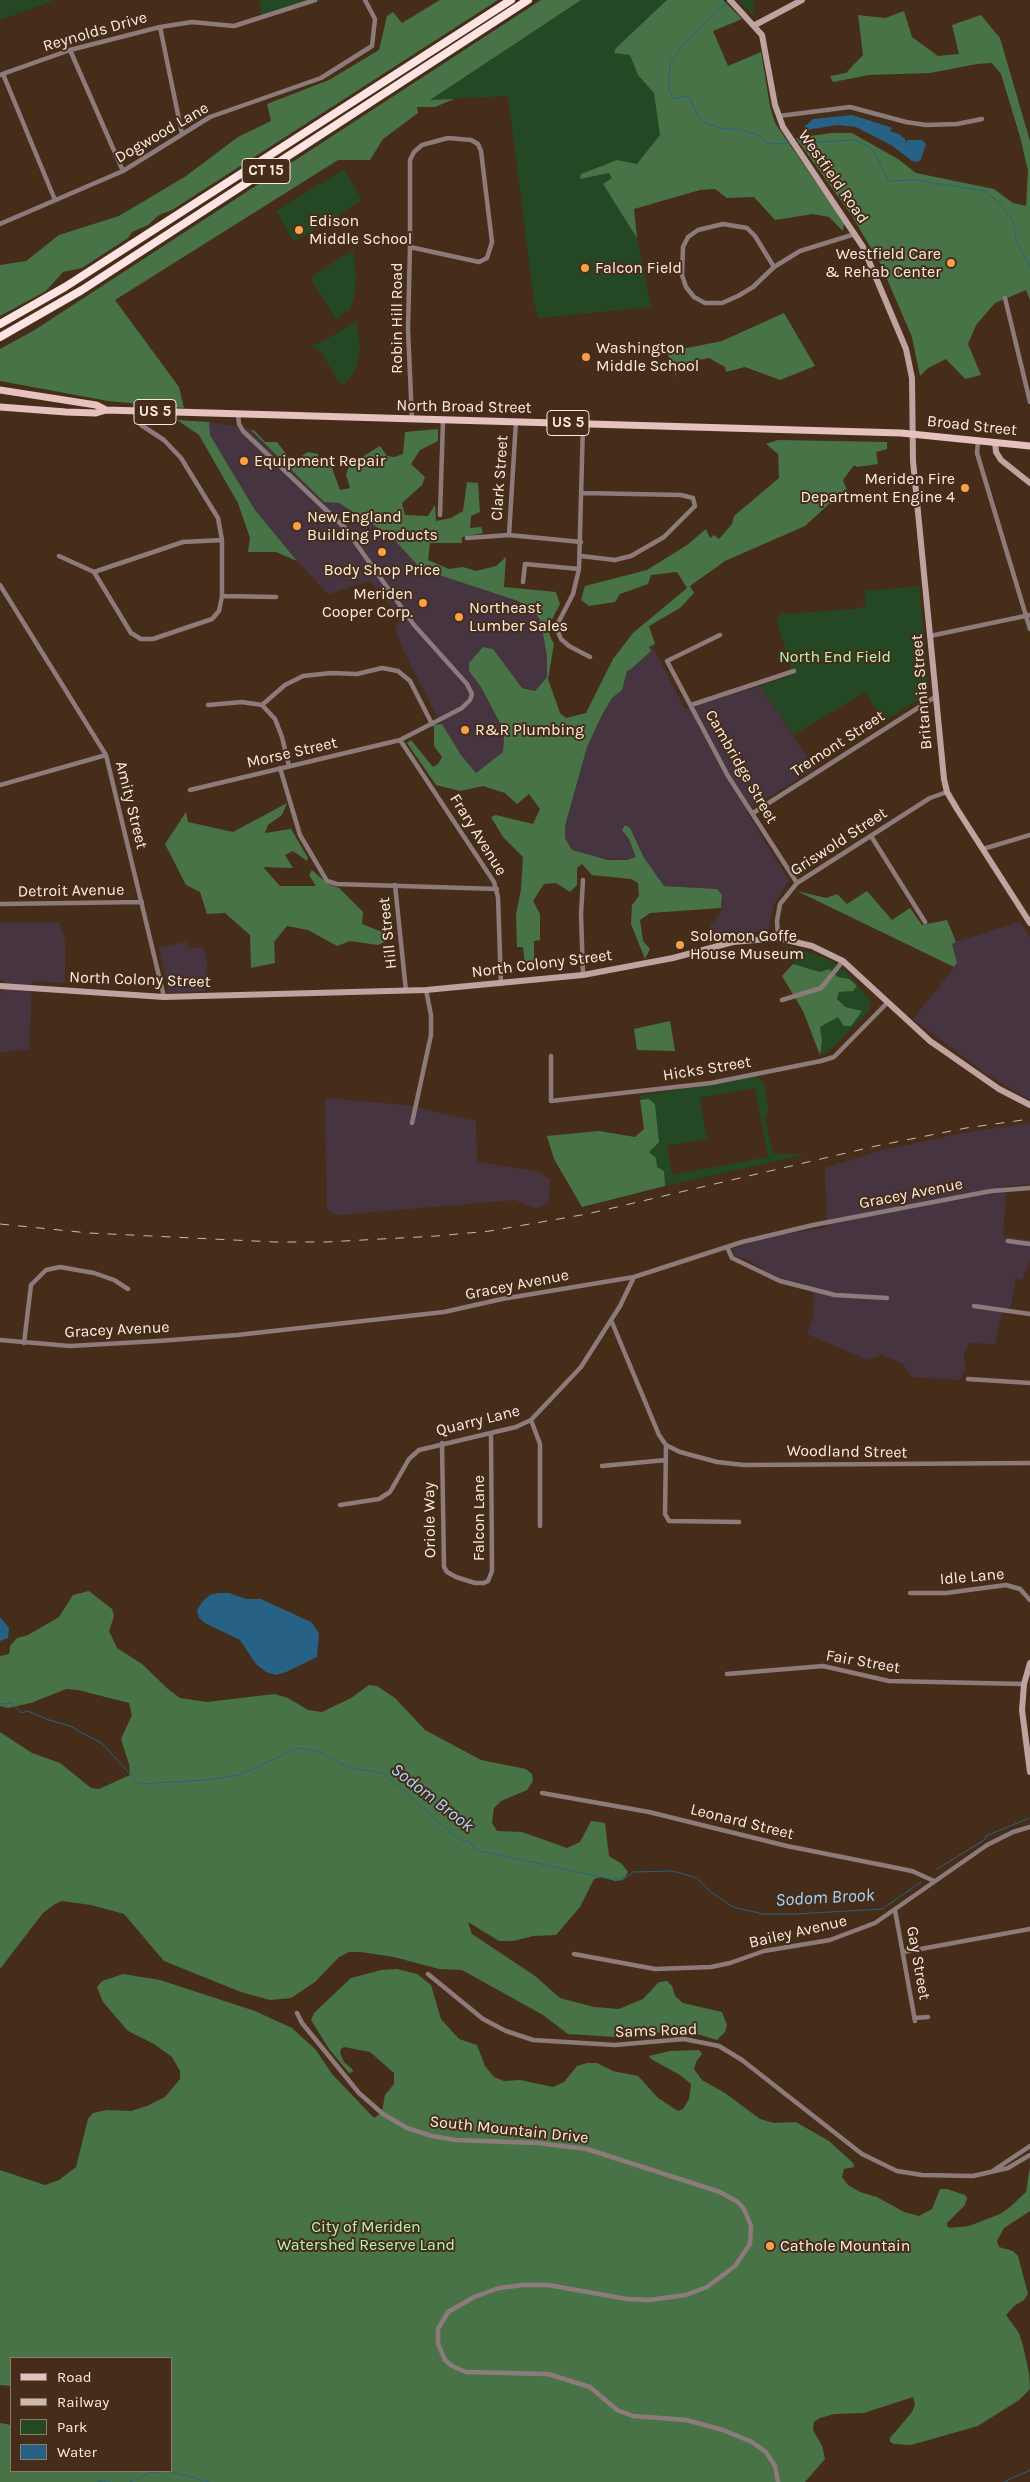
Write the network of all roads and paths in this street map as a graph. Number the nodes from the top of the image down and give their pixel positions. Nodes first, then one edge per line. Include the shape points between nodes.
1 (315, 0) edge
2 (366, 0) edge
3 (511, 0) edge
4 (528, 0) edge
5 (802, 0) edge
6 (731, 1) edge
7 (754, 26) junction
8 (160, 27) junction
9 (70, 50) junction
10 (2, 75) edge
11 (779, 116) junction
12 (982, 119) dead end
13 (182, 134) junction
14 (123, 171) junction
15 (55, 200) junction
16 (0, 224) edge
17 (855, 234) junction
18 (410, 247) junction
19 (774, 267) junction
20 (1004, 298) dead end
21 (0, 324) edge
22 (0, 337) edge
23 (0, 390) edge
24 (31, 396) junction
25 (1030, 402) edge
26 (0, 407) edge
27 (30, 410) junction
28 (106, 410) junction
29 (139, 412) junction
30 (238, 414) junction
31 (412, 420) junction
32 (442, 420) junction
33 (516, 422) junction
34 (583, 424) junction
35 (912, 434) junction
36 (978, 440) junction
37 (995, 442) junction
38 (1030, 446) edge
39 (1030, 483) edge
40 (583, 493) junction
41 (440, 515) dead end
42 (509, 535) junction
43 (467, 538) dead end
44 (222, 540) junction
45 (581, 542) junction
46 (59, 556) dead end
47 (581, 556) junction
48 (579, 570) junction
49 (94, 572) junction
50 (523, 582) dead end
51 (0, 585) edge
52 (222, 596) junction
53 (276, 597) dead end
54 (1028, 616) edge
55 (1030, 629) edge
56 (720, 635) dead end
57 (930, 636) junction
58 (590, 657) dead end
59 (794, 670) dead end
60 (935, 697) junction
61 (208, 705) dead end
62 (262, 705) junction
63 (691, 705) junction
64 (432, 724) junction
65 (400, 740) junction
66 (106, 755) junction
67 (288, 766) junction
68 (280, 768) junction
69 (0, 785) edge
70 (190, 790) dead end
71 (947, 792) junction
72 (753, 813) junction
73 (1030, 835) edge
74 (870, 836) junction
75 (983, 849) junction
76 (583, 880) dead end
77 (797, 883) junction
78 (395, 885) junction
79 (497, 889) junction
80 (142, 902) junction
81 (0, 904) edge
82 (925, 922) dead end
83 (1030, 923) edge
84 (778, 938) junction
85 (843, 961) junction
86 (583, 976) junction
87 (501, 984) junction
88 (0, 986) edge
89 (406, 990) junction
90 (426, 990) junction
91 (164, 997) junction
92 (782, 1000) dead end
93 (887, 1003) junction
94 (552, 1056) dead end
95 (1030, 1106) edge
96 (412, 1123) dead end
97 (1030, 1188) edge
98 (1008, 1241) dead end
99 (1030, 1244) edge
100 (727, 1247) junction
101 (634, 1277) junction
102 (128, 1289) dead end
103 (887, 1298) dead end
104 (974, 1306) dead end
105 (1030, 1314) edge
106 (611, 1320) junction
107 (0, 1340) edge
108 (24, 1343) junction
109 (968, 1379) dead end
110 (1030, 1383) edge
111 (531, 1420) junction
112 (491, 1433) junction
113 (442, 1443) junction
114 (666, 1445) junction
115 (666, 1460) junction
116 (1030, 1463) edge
117 (602, 1466) dead end
118 (340, 1504) dead end
119 (738, 1522) dead end
120 (540, 1526) dead end
121 (468, 1581) joint
122 (910, 1593) dead end
123 (1030, 1600) edge
124 (1030, 1663) edge
125 (727, 1674) dead end
126 (1024, 1684) junction
127 (1030, 1772) edge
128 (542, 1793) dead end
129 (1030, 1828) edge
130 (934, 1880) junction
131 (895, 1910) junction
132 (1030, 1929) edge
133 (904, 1952) junction
134 (574, 1954) dead end
135 (428, 1974) dead end
136 (297, 2013) dead end
137 (928, 2017) dead end
138 (1030, 2146) edge
139 (1030, 2155) edge
140 (984, 2174) junction
141 (778, 2482) edge

1 - 8 street, Reynolds Drive via 234,26 192,22
2 - 13 street, Dogwood Lane via 375,19 372,46 321,78 210,117
3 - 21 highway, CT 15 via 65,287
4 - 22 highway, CT 15 via 82,290
5 - 7 main road
6 - 7 main road, Westfield Road
7 - 11 main road, Westfield Road via 764,43
8 - 9 street, Reynolds Drive
8 - 13 street
9 - 10 street, Reynolds Drive
9 - 14 street
10 - 15 street
11 - 12 street via 850,107 917,124 946,125
11 - 17 main road, Westfield Road via 788,137
13 - 14 street, Dogwood Lane
14 - 15 street, Dogwood Lane
15 - 16 street, Dogwood Lane
17 - 19 street via 800,251
17 - 35 main road, Westfield Road via 873,267 902,340 912,378
18 - 18 street, Robin Hill Road via 409,172 414,152 422,145 448,138 471,140 478,144 492,242 487,258 469,262
18 - 31 street, Robin Hill Road via 408,329
19 - 19 street via 738,296 722,303 705,303 686,287 681,258 688,237 698,230 723,224 735,225 747,228 755,236
20 - 25 street
23 - 24 main road, North Broad Street / US 5
24 - 27 main road
24 - 28 main road, North Broad Street / US 5 via 96,405
26 - 27 main road, North Broad Street / US 5
27 - 28 main road, North Broad Street / US 5 via 96,413
28 - 29 main road, North Broad Street / US 5
29 - 30 main road, North Broad Street / US 5
29 - 44 street via 141,425 173,448 193,476 218,518
30 - 31 main road, North Broad Street / US 5
30 - 64 street, Morse Street via 244,431 345,528 414,625 470,689 472,694 467,704
31 - 32 main road, North Broad Street / US 5
32 - 33 main road, North Broad Street / US 5
32 - 41 street
33 - 34 main road, North Broad Street / US 5
33 - 42 street, Clark Street
34 - 35 main road, North Broad Street / US 5
34 - 40 street
35 - 36 main road, Broad Street / US 5
35 - 57 main road, Britannia Street
36 - 37 main road, Broad Street / US 5
36 - 54 street via 977,453
37 - 38 main road, Broad Street / US 5
37 - 39 main road via 1001,460
40 - 45 street
40 - 47 street via 681,495 692,498 695,506 664,537 631,556 615,560
42 - 43 street
42 - 45 street
44 - 49 street via 183,542
44 - 52 street
45 - 47 street
46 - 49 street
47 - 48 street
48 - 50 street via 525,564
48 - 58 street via 573,594 556,627 561,639
49 - 52 street via 131,633 141,639 153,639 212,619 219,612
51 - 66 street, Amity Street
52 - 53 street
54 - 55 street
54 - 57 street
56 - 63 street, Cambridge Street via 667,661
57 - 60 main road, Britannia Street
59 - 63 street
60 - 71 main road, Britannia Street
60 - 72 street, Tremont Street
61 - 62 street via 242,702
62 - 64 street via 285,685 303,676 357,674 382,668 398,671 410,681
62 - 67 street via 275,719
63 - 72 street, Cambridge Street via 728,776
64 - 65 street, Morse Street
65 - 67 street, Morse Street
65 - 79 street, Frary Avenue via 488,870
66 - 69 street
66 - 80 street, Amity Street
67 - 68 street, Morse Street
68 - 70 street, Morse Street
68 - 78 street, Hill Street via 300,835 323,877 337,884
71 - 74 street, Griswold Street via 930,798
71 - 75 main road, Britannia Street
72 - 77 street, Cambridge Street
73 - 75 street
74 - 77 street, Griswold Street
74 - 82 street
75 - 83 main road, Britannia Street
76 - 86 street via 580,914
77 - 84 street, Griswold Street via 780,904
78 - 79 street
78 - 89 street, Hill Street
79 - 87 street, Frary Avenue
80 - 81 street, Detroit Avenue
80 - 91 street, Amity Street
84 - 85 main road, North Colony Street via 812,946
84 - 86 main road, North Colony Street via 733,942
85 - 92 street via 821,988
85 - 93 main road, North Colony Street
86 - 87 main road, North Colony Street
87 - 90 main road, North Colony Street
88 - 91 main road, North Colony Street
89 - 90 main road, North Colony Street
89 - 91 main road, North Colony Street
90 - 96 street via 431,1035
93 - 94 street, Hicks Street via 834,1057 718,1082 551,1101
93 - 95 main road, North Colony Street via 948,1054 998,1089
97 - 100 street, Gracey Avenue via 991,1191 813,1225
98 - 99 street
100 - 101 street, Gracey Avenue
100 - 103 street via 732,1258 780,1281 835,1295
101 - 106 street, Quarry Lane
101 - 108 street, Gracey Avenue via 444,1312 253,1334 85,1346
102 - 108 street via 88,1271 60,1267 46,1270 31,1285
104 - 105 street
106 - 111 street, Quarry Lane via 576,1373
106 - 114 street
107 - 108 street, Gracey Avenue
109 - 110 street
111 - 112 street, Quarry Lane
111 - 120 street via 540,1444
112 - 113 street, Quarry Lane
112 - 121 street, Falcon Lane via 492,1571 484,1583
113 - 118 street, Quarry Lane via 414,1454 395,1488 385,1496
113 - 121 street, Oriole Way via 443,1562 451,1575
114 - 115 street
114 - 116 street, Woodland Street via 696,1457 736,1464 888,1466
115 - 117 street
115 - 119 street via 665,1514 669,1521
122 - 123 street, Idle Lane via 946,1593 1006,1585 1020,1589
124 - 126 main road
125 - 126 street, Fair Street via 823,1666 889,1681
126 - 127 main road via 1023,1723
128 - 130 street, Leonard Street via 649,1812 787,1846 912,1871
129 - 130 street, Bailey Avenue via 999,1838
130 - 131 street, Bailey Avenue
131 - 133 street, Gay Street
131 - 134 street, Bailey Avenue via 875,1923 842,1936 764,1951 721,1966 655,1969
132 - 133 street
133 - 137 street, Gay Street via 915,2019
135 - 140 street, Sams Road via 483,2019 526,2038 602,2045 684,2039 719,2046 742,2060 862,2154 885,2166 922,2176
136 - 141 street, South Mountain Drive via 360,2093 383,2114 407,2128 456,2140 537,2143 587,2150 720,2192 738,2202 751,2226 750,2244 735,2266 707,2287 686,2295 650,2300 548,2285 500,2288 474,2297 448,2312 438,2329 438,2344 445,2360 466,2372 548,2374 590,2387 617,2410 633,2416 686,2420 723,2430 752,2442 766,2452 775,2466
138 - 140 street, Sams Road via 1006,2164
139 - 140 street, Sams Road via 1008,2168

